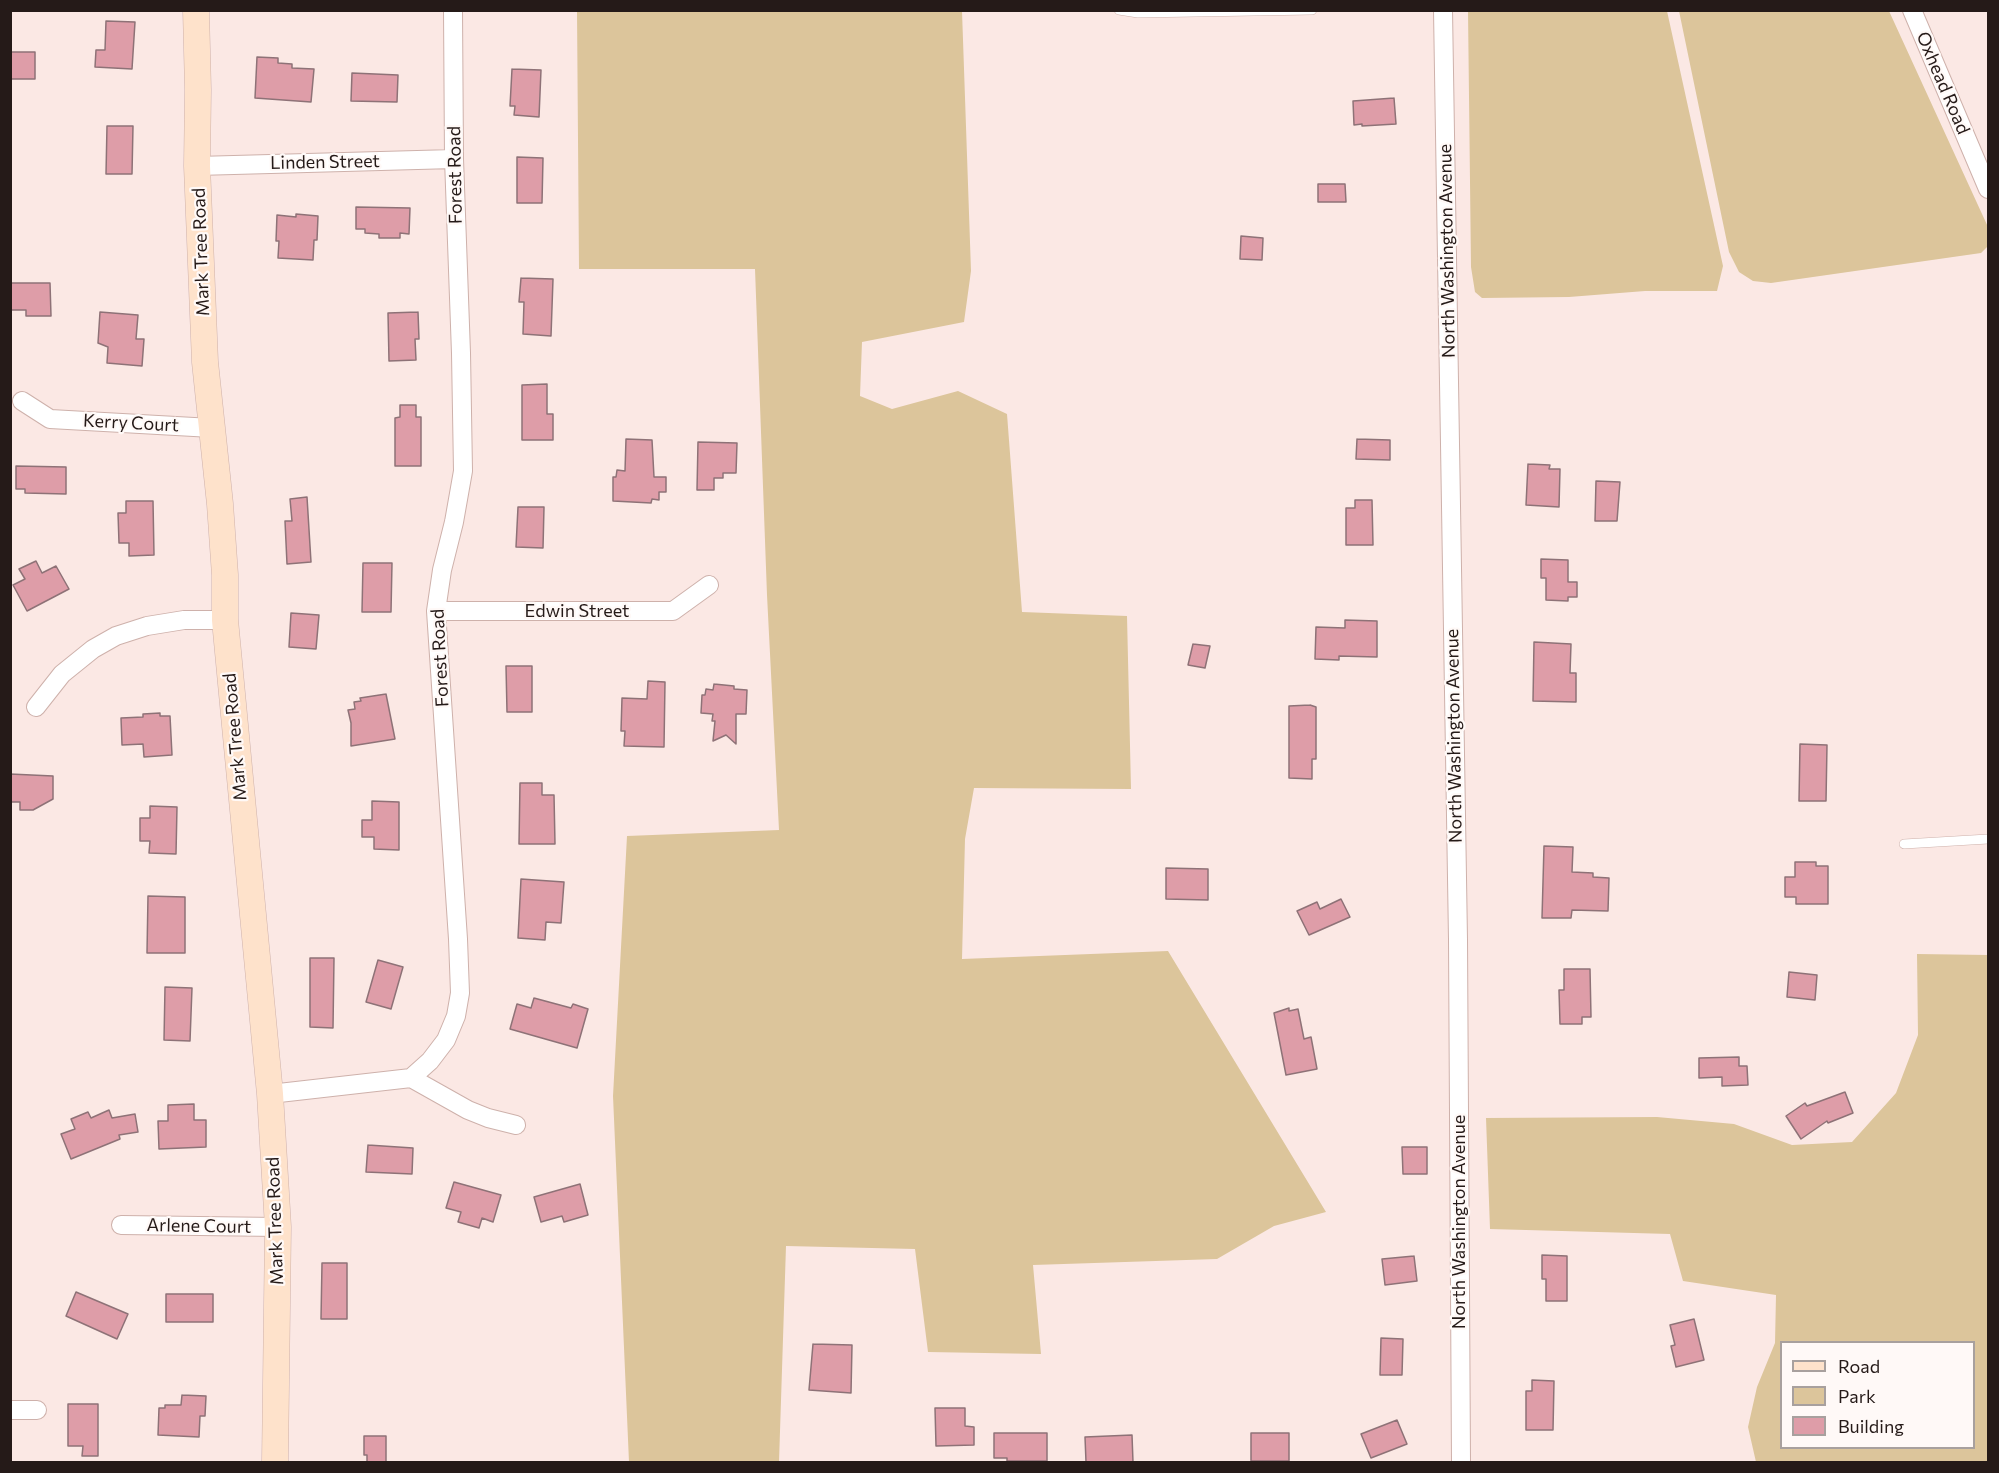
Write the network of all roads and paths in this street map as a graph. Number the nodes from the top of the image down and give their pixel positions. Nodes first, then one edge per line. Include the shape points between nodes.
1 (196, 10) edge
2 (453, 10) edge
3 (1119, 10) edge
4 (1312, 10) edge
5 (1443, 10) edge
6 (1912, 10) edge
7 (454, 159) junction
8 (197, 166) junction
9 (1988, 187) edge
10 (22, 401) dead end
11 (212, 428) junction
12 (709, 585) dead end
13 (436, 611) junction
14 (225, 620) junction
15 (36, 707) dead end
16 (1989, 839) edge
17 (1904, 844) dead end
18 (411, 1078) junction
19 (270, 1094) junction
20 (516, 1125) dead end
21 (122, 1226) dead end
22 (278, 1227) junction
23 (10, 1410) edge
24 (37, 1410) dead end
25 (275, 1462) edge
26 (1461, 1462) edge

1 - 8 street, Mark Tree Road
2 - 7 street, Forest Road
3 - 4 lane
5 - 26 street, North Washington Avenue via 1458,940
6 - 9 street, Oxhead Road
7 - 8 street, Linden Street
7 - 13 street, Forest Road via 463,471
8 - 11 street, Mark Tree Road via 205,362
10 - 11 street, Kerry Court via 50,418
11 - 14 street, Mark Tree Road
12 - 13 street, Edwin Street via 673,611
13 - 18 street, Forest Road via 460,993 446,1040
14 - 15 street via 184,620 116,636 62,674
14 - 19 street, Mark Tree Road
16 - 17 lane
18 - 19 street
18 - 20 street via 468,1110
19 - 22 street, Mark Tree Road
21 - 22 street, Arlene Court
22 - 25 street, Mark Tree Road
23 - 24 street

